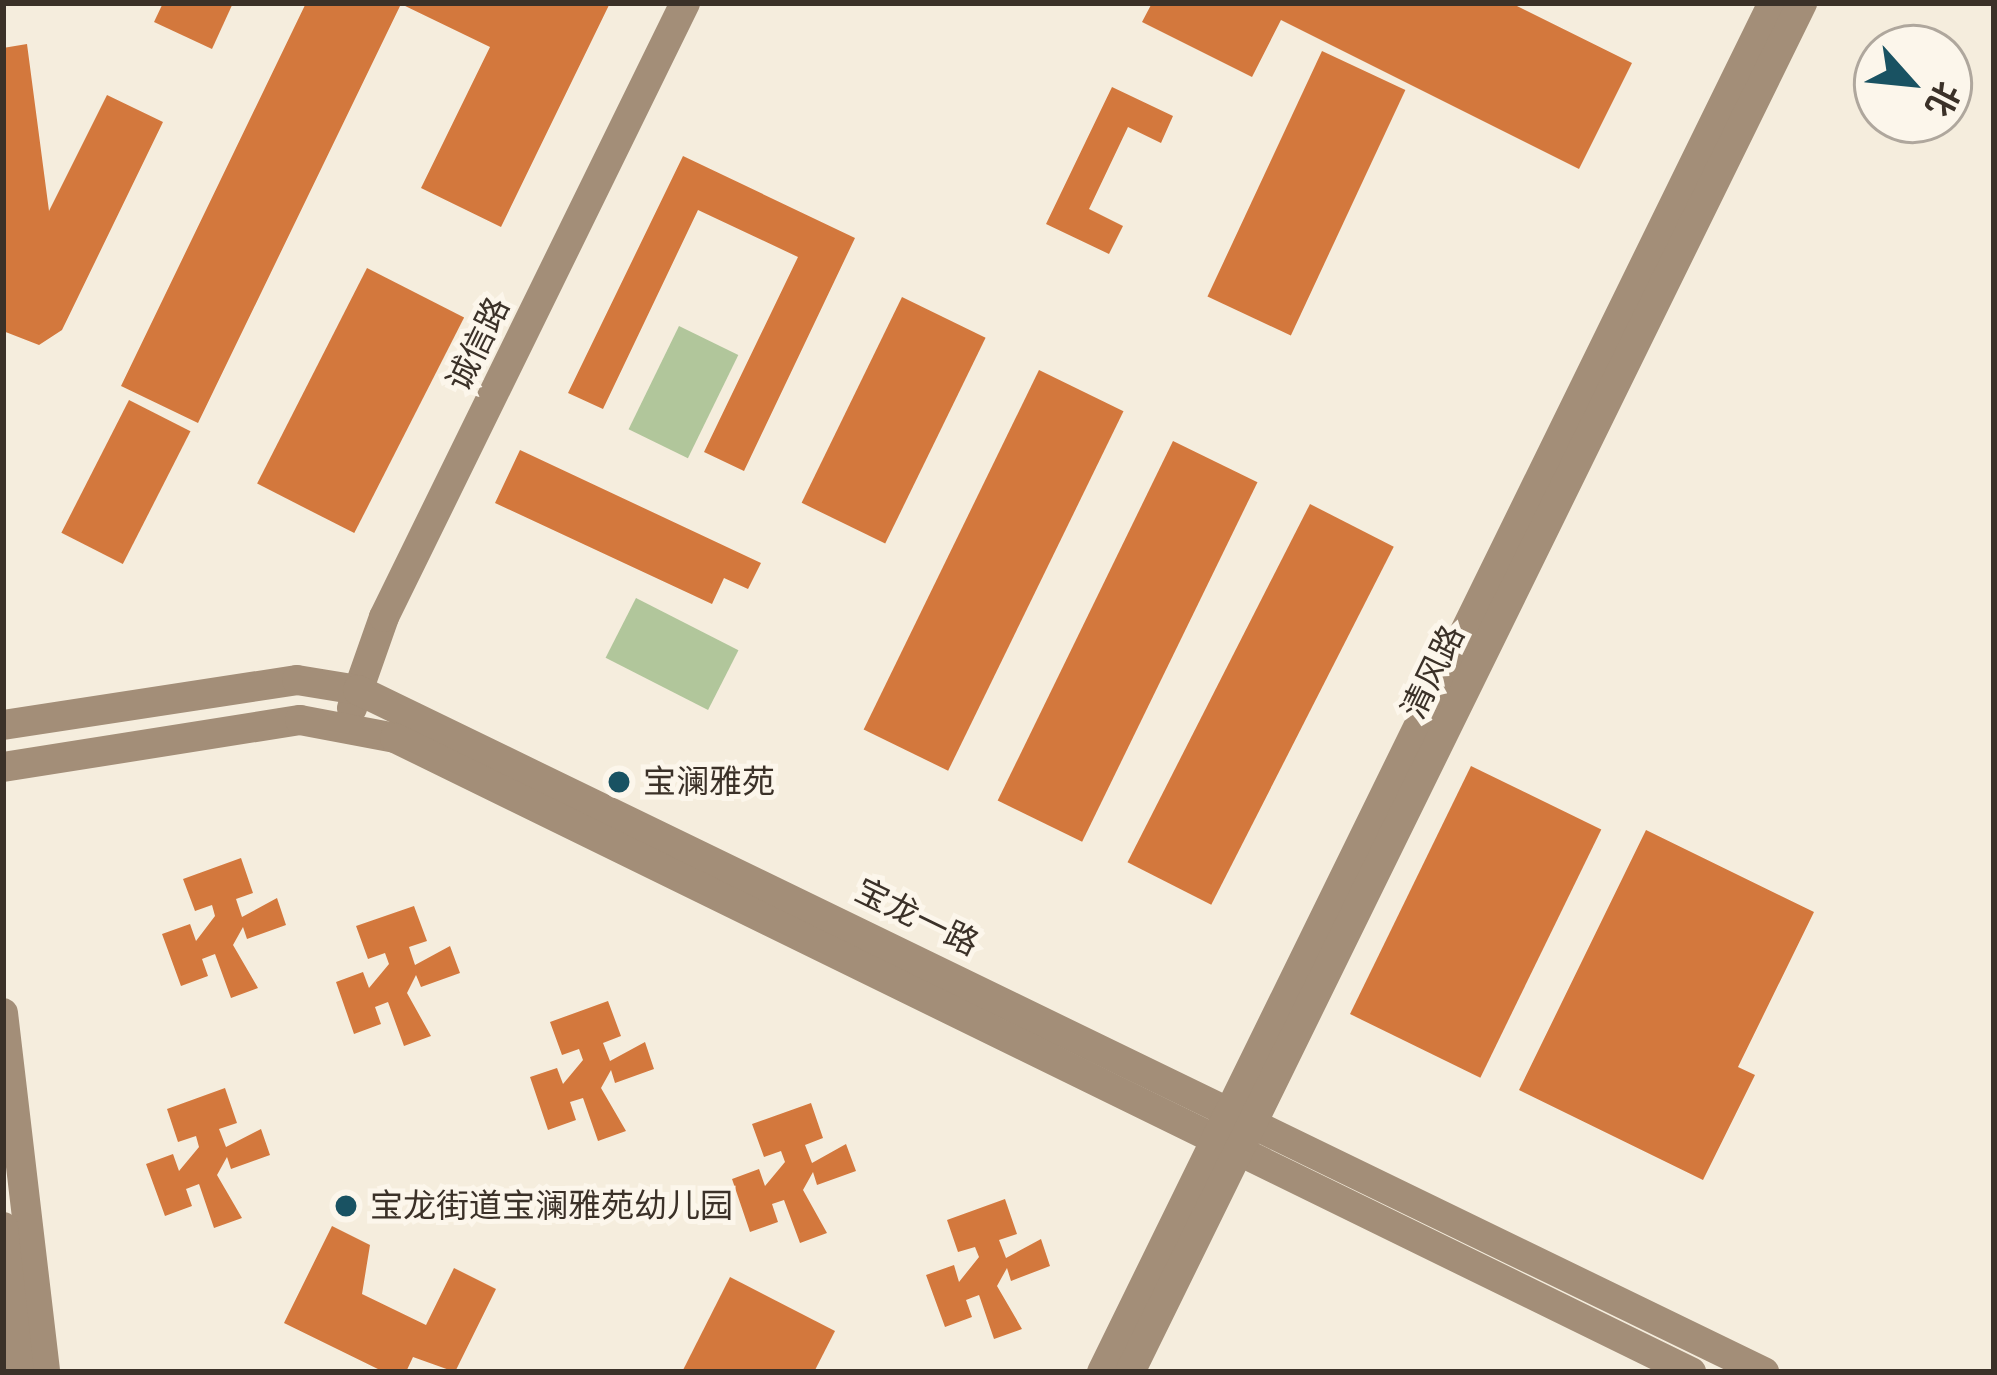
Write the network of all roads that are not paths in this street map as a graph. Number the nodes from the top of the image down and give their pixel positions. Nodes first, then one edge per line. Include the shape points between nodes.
1 (685, 3) edge
2 (1773, 3) edge
3 (1802, 3) edge
4 (358, 690) junction
5 (347, 722) junction
6 (3, 725) edge
7 (3, 766) edge
8 (3, 1013) edge
9 (1234, 1130) junction
10 (3, 1227) edge
11 (19, 1372) edge
12 (45, 1372) edge
13 (1102, 1372) edge
14 (1130, 1372) edge
15 (1690, 1372) edge
16 (1764, 1372) edge

1 - 4 street, 诚信路
2 - 9 street, 清风路
3 - 9 street, 清风路
4 - 5 street, 诚信路
4 - 6 street, 宝龙一路 via 297,680
4 - 9 street, 宝龙一路
5 - 7 street, 宝龙一路 via 300,719
5 - 9 street, 宝龙一路
8 - 12 street
9 - 13 street, 清风路
9 - 14 street, 清风路
9 - 15 street, 宝龙一路
9 - 16 street, 宝龙一路
10 - 11 street

